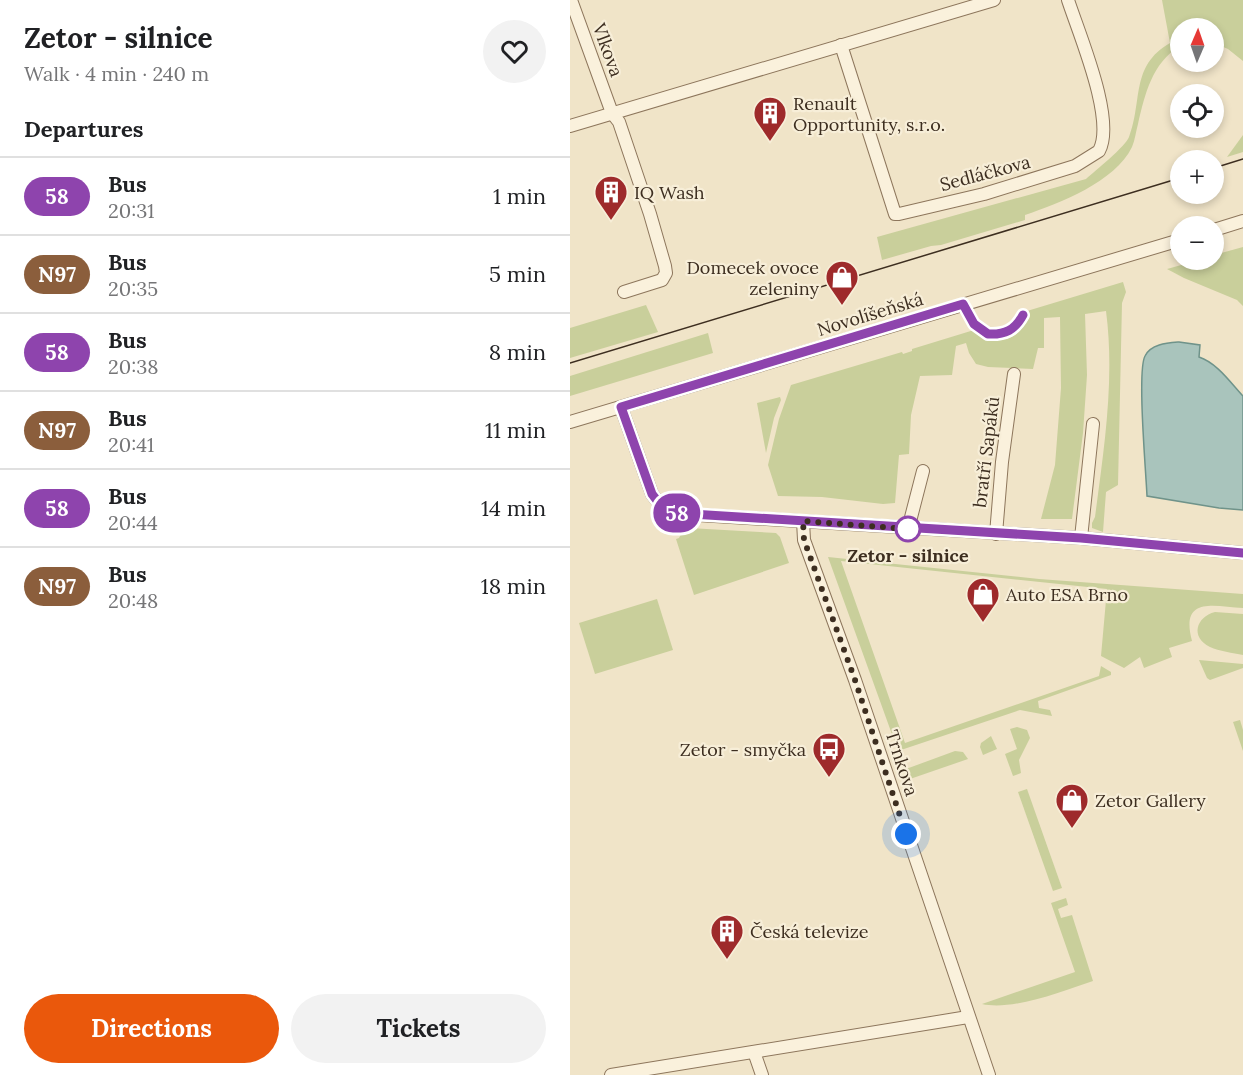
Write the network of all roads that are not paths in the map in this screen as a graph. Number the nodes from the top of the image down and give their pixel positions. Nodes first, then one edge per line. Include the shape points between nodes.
1 (572, 0) edge
2 (994, 0) edge
3 (1068, 0) edge
4 (840, 45) junction
5 (612, 113) junction
6 (570, 126) edge
7 (1243, 221) edge
8 (1224, 227) edge
9 (1170, 243) edge
10 (624, 292) dead end
11 (1014, 374) dead end
12 (621, 407) junction
13 (570, 422) edge
14 (1093, 424) dead end
15 (923, 471) dead end
16 (803, 521) junction
17 (908, 529) junction
18 (996, 534) junction
19 (1081, 538) junction
20 (1243, 553) edge
21 (968, 1017) junction
22 (754, 1052) junction
23 (611, 1075) edge
24 (762, 1075) edge
25 (989, 1075) edge

1 - 5 street, Vlkova
2 - 4 street
3 - 4 street, Sedláčkova via 1101,105 1104,135 1099,151 1075,166 984,194 899,214 895,214
4 - 5 street
5 - 6 street
5 - 10 street via 619,122 666,270 662,280
7 - 8 street
9 - 12 street, Novolíšeňská
11 - 18 street, bratří Sapáků
12 - 13 street, Novolíšeňská
12 - 16 street via 652,494 662,507 687,515
14 - 19 street
15 - 17 street
16 - 17 street
16 - 21 street, Trnkova via 804,540
17 - 18 street
18 - 19 street
19 - 20 street
21 - 22 street
21 - 25 street, Trnkova
22 - 23 street
22 - 24 street

